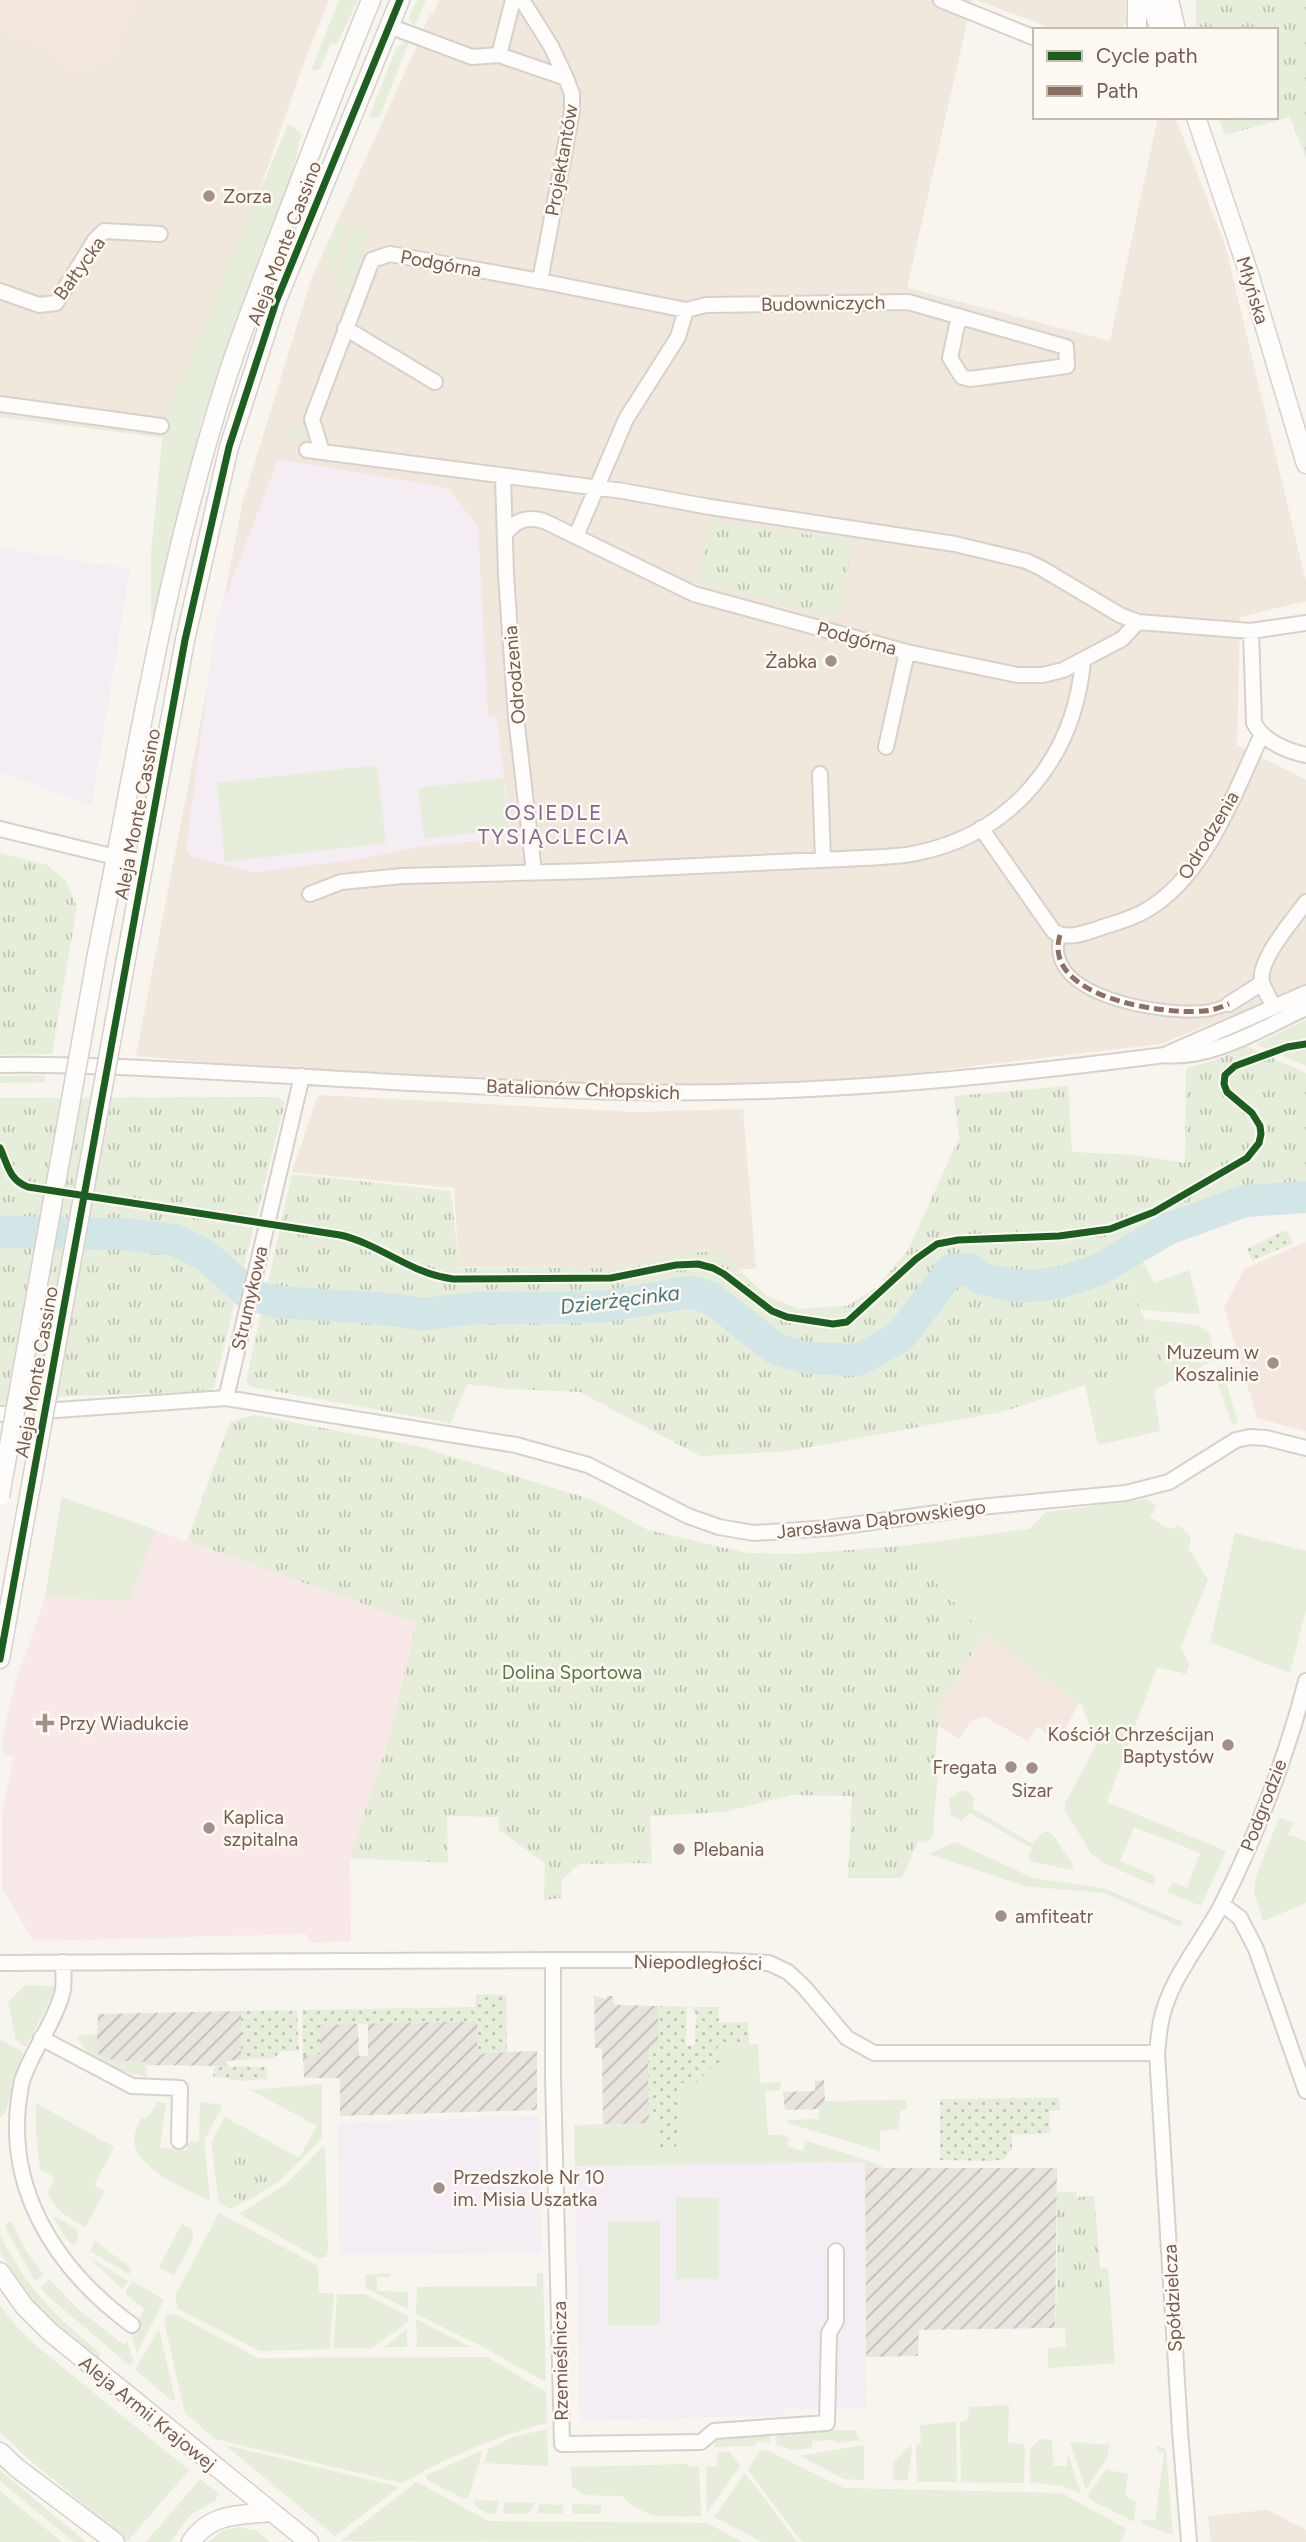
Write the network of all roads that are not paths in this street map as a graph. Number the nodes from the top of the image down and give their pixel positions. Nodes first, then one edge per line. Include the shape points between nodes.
1 (371, 0) edge
2 (400, 0) edge
3 (513, 0) edge
4 (522, 0) edge
5 (941, 0) edge
6 (1137, 0) edge
7 (1150, 0) edge
8 (1169, 0) edge
9 (389, 26) junction
10 (1137, 28) edge
11 (1159, 28) edge
12 (1176, 28) edge
13 (1033, 37) edge
14 (499, 55) junction
15 (566, 78) junction
16 (1197, 119) edge
17 (160, 234) dead end
18 (540, 281) junction
19 (0, 291) edge
20 (686, 310) junction
21 (959, 316) junction
22 (345, 328) junction
23 (435, 382) dead end
24 (0, 404) edge
25 (161, 426) dead end
26 (307, 450) dead end
27 (322, 452) junction
28 (1306, 464) edge
29 (503, 477) junction
30 (597, 487) junction
31 (505, 534) junction
32 (576, 536) junction
33 (1138, 622) junction
34 (1306, 623) edge
35 (1251, 631) junction
36 (906, 652) junction
37 (1083, 660) junction
38 (1262, 734) junction
39 (886, 747) dead end
40 (1306, 755) edge
41 (820, 774) dead end
42 (981, 828) junction
43 (0, 829) edge
44 (117, 856) junction
45 (823, 860) junction
46 (144, 864) junction
47 (534, 872) junction
48 (310, 894) dead end
49 (1306, 902) edge
50 (1060, 935) junction
51 (1262, 984) junction
52 (1306, 993) edge
53 (1229, 1004) joint
54 (1274, 1007) junction
55 (1306, 1008) edge
56 (1165, 1055) junction
57 (0, 1065) edge
58 (302, 1076) junction
59 (226, 1398) junction
60 (0, 1414) edge
61 (1306, 1448) edge
62 (0, 1496) edge
63 (0, 1659) edge
64 (1306, 1681) edge
65 (1302, 1713) edge
66 (1222, 1904) junction
67 (553, 1960) junction
68 (63, 1962) junction
69 (0, 1963) edge
70 (41, 2038) junction
71 (1157, 2053) junction
72 (1306, 2091) edge
73 (179, 2141) dead end
74 (836, 2251) dead end
75 (0, 2272) edge
76 (132, 2325) dead end
77 (0, 2452) edge
78 (271, 2512) junction
79 (295, 2536) edge
80 (115, 2542) edge
81 (191, 2542) edge
82 (309, 2542) edge
83 (1189, 2542) edge

1 - 44 street, Aleja Monte Cassino via 225,384 179,552
2 - 9 street, Aleja Monte Cassino
3 - 14 street
4 - 15 street
5 - 13 street
6 - 10 street
7 - 11 street
8 - 12 street
9 - 14 street, Projektantów via 472,57
9 - 46 street, Aleja Monte Cassino via 276,302 229,447 185,640
14 - 15 street, Projektantów
15 - 18 street, Projektantów via 572,111
16 - 28 street, Młyńska
17 - 19 street, Bałtycka via 104,232 56,303 39,305
18 - 20 street
18 - 22 street, Podgórna via 390,254 372,260
20 - 21 street, Budowniczych via 706,305 908,302
20 - 30 street via 678,337 626,419
21 - 21 street, Budowniczych via 950,358 962,377 1066,366 1066,347
22 - 23 street
22 - 27 street, Podgórna via 312,419
24 - 25 street
26 - 27 street
27 - 29 street
29 - 30 street
29 - 31 street, Odrodzenia
30 - 32 street
30 - 33 street via 1002,554 1041,568
31 - 32 street, Podgórna via 516,522 532,517
31 - 47 street, Odrodzenia via 516,717
32 - 36 street, Podgórna via 694,594
33 - 35 street
33 - 37 street, Podgórna via 1122,639
34 - 35 street
35 - 38 street via 1253,718
36 - 37 street, Podgórna via 1028,676 1063,670
36 - 39 street
37 - 42 street via 1077,703 1059,749 1026,794
38 - 40 street
38 - 50 street, Odrodzenia via 1225,813 1179,884 1144,912 1069,937
41 - 45 street
42 - 45 street via 916,853
42 - 50 street via 1048,926
43 - 44 street
44 - 46 street
44 - 62 street, Aleja Monte Cassino, bridge
45 - 47 street
46 - 63 street, Aleja Monte Cassino, bridge
47 - 48 street via 341,882
49 - 51 street via 1265,960
50 - 53 street via 1058,955 1064,967 1100,996 1197,1012
51 - 53 street
51 - 54 street
52 - 54 street, Batalionów Chłopskich
54 - 56 street, Batalionów Chłopskich
55 - 56 street, Batalionów Chłopskich via 1219,1047 1183,1057
56 - 58 street, Batalionów Chłopskich via 930,1082 719,1092 515,1088
57 - 58 street, Batalionów Chłopskich
58 - 59 street, Strumykowa
59 - 60 street, Jarosława Dąbrowskiego
59 - 61 street, Jarosława Dąbrowskiego via 549,1452 588,1465 688,1517 754,1533 1126,1493 1169,1482 1236,1440 1250,1437
64 - 65 street, Podgrodzie
65 - 66 street, Podgrodzie
66 - 71 street, Podgrodzie via 1174,1984 1161,2019
66 - 72 street via 1240,1918 1256,1949
67 - 68 street, Niepodległości
67 - 71 street, Niepodległości via 769,1963 804,1987 847,2038 874,2053
67 - 74 street, Rzemieślnicza via 562,2444 701,2442 714,2431 827,2423 829,2333 836,2321
68 - 69 street, Niepodległości
68 - 70 street via 63,1992
70 - 73 street via 132,2086 180,2088
70 - 76 street via 13,2117 14,2156 23,2191 44,2236 73,2274
71 - 83 street, Spółdzielcza
75 - 78 street, Aleja Armii Krajowej via 50,2332
77 - 80 street
78 - 79 street, Aleja Armii Krajowej
78 - 81 street via 225,2516 202,2529
79 - 82 street, Aleja Armii Krajowej

